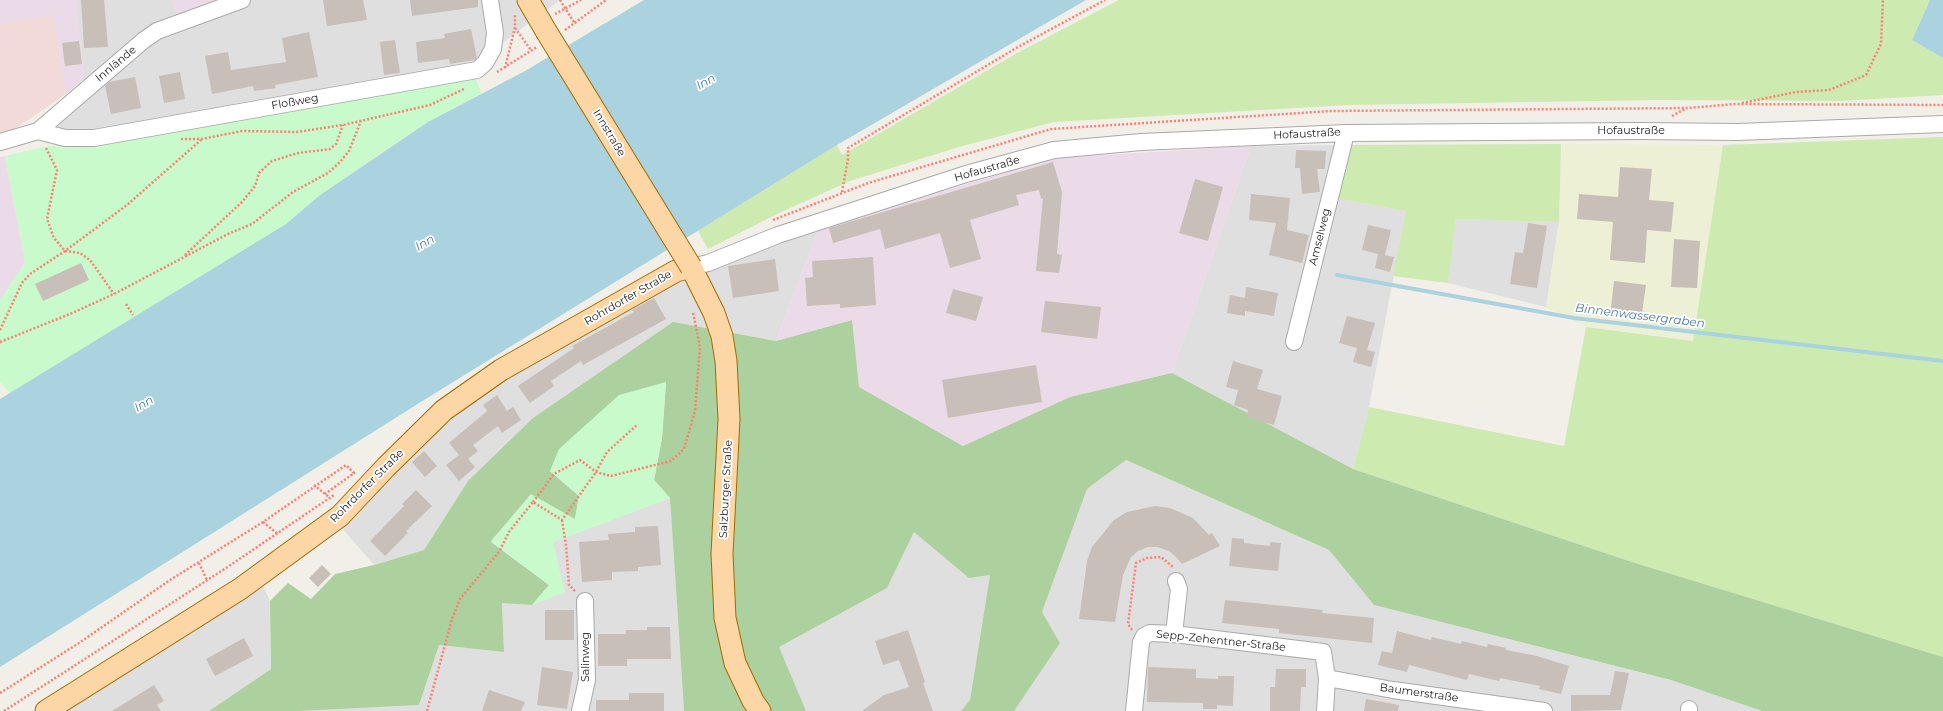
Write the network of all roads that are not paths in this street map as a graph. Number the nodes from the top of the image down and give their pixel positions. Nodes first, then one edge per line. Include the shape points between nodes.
1 (242, 0) edge
2 (490, 0) edge
3 (521, 4) edge
4 (1943, 124) edge
5 (38, 131) junction
6 (1346, 133) junction
7 (0, 142) edge
8 (691, 267) junction
9 (1294, 342) dead end
10 (1176, 581) road end
11 (585, 601) road end
12 (1174, 634) junction
13 (1327, 678) junction
14 (1471, 706) edge
15 (46, 711) edge
16 (580, 711) edge
17 (760, 711) edge
18 (1134, 711) edge
19 (1326, 711) edge
20 (1544, 711) edge

1 - 5 street, Innlände via 157,31
2 - 5 street, Floßweg via 495,34 493,49 478,70 94,138 65,138
3 - 8 main road, Innstraße, bridge via 546,31
4 - 6 street, Hofaustraße via 1738,132
5 - 7 street, Innlände
6 - 8 street, Hofaustraße via 1141,142 1054,150 958,177 778,235 708,263
6 - 9 street, Amselweg
8 - 15 main road, Rohrdorfer Straße via 676,271 501,370 444,410 334,520 240,589
8 - 17 main road, Salzburger Straße via 714,313 722,336 726,361 729,419 722,554 725,618 735,663
10 - 12 street via 1179,589
11 - 16 street, Salinweg via 587,680
12 - 13 street, Sepp-Zehentner-Straße via 1323,652
12 - 18 street, Sepp-Zehentner-Straße via 1150,633 1144,636 1141,642
13 - 14 street, Baumerstraße
13 - 19 street
14 - 20 street, Baumerstraße

